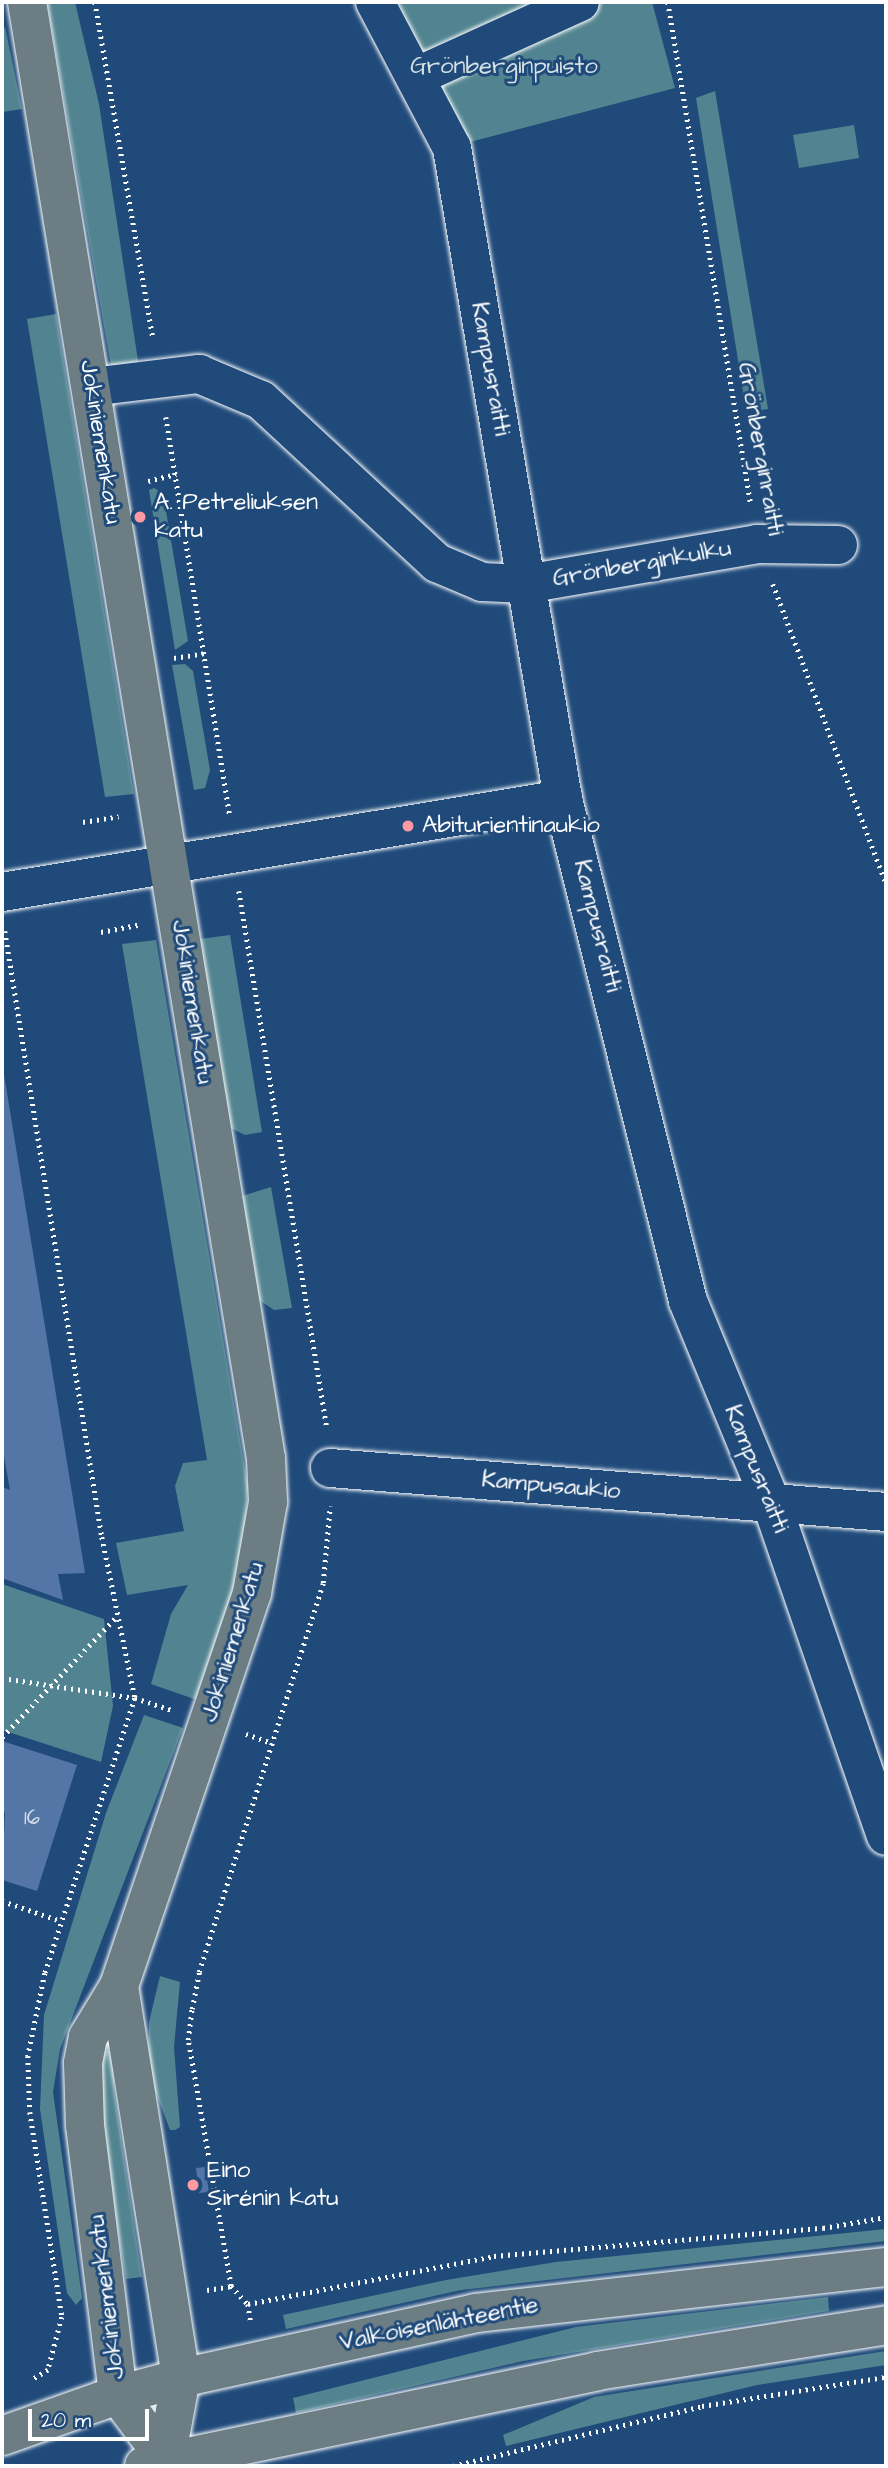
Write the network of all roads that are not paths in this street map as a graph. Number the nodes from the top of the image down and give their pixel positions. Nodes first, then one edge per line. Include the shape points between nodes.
1 (27, 2) edge
2 (375, 2) edge
3 (580, 2) edge
4 (415, 76) junction
5 (91, 387) junction
6 (838, 545) dead end
7 (526, 584) junction
8 (563, 800) junction
9 (170, 865) junction
10 (3, 908) edge
11 (330, 1468) dead end
12 (771, 1502) junction
13 (886, 1511) edge
14 (886, 1836) edge
15 (119, 1986) junction
16 (886, 2267) edge
17 (886, 2325) edge
18 (181, 2378) junction
19 (118, 2395) junction
20 (2, 2436) edge
21 (155, 2463) edge

1 - 5 main road, Jokiniemenkatu
2 - 4 street, Kampusraitti
3 - 4 street
4 - 7 street, Kampusraitti via 452,148
5 - 7 street, Grönberginkulku via 199,374 261,400 437,562 482,582
5 - 9 main road, Jokiniemenkatu
6 - 7 street, Grönberginkulku via 757,544
7 - 8 street, Kampusraitti
8 - 9 street
8 - 12 street, Kampusraitti via 688,1301
9 - 10 street
9 - 15 main road, Jokiniemenkatu via 266,1459 268,1502 252,1593
11 - 12 street, Kampusaukio
12 - 13 street, Kampusaukio
12 - 14 street, Kampusraitti
15 - 18 main road, Jokiniemenkatu
15 - 19 main road, Jokiniemenkatu via 88,2037 83,2063 85,2125 111,2307
16 - 18 main road, Valkoisenlähteentie via 476,2313
17 - 21 main road via 597,2371
18 - 19 main road, Valkoisenlähteentie
18 - 21 main road, Jokiniemenkatu
19 - 20 main road, Valkoisenlähteentie
19 - 21 main road, Jokiniemenkatu

